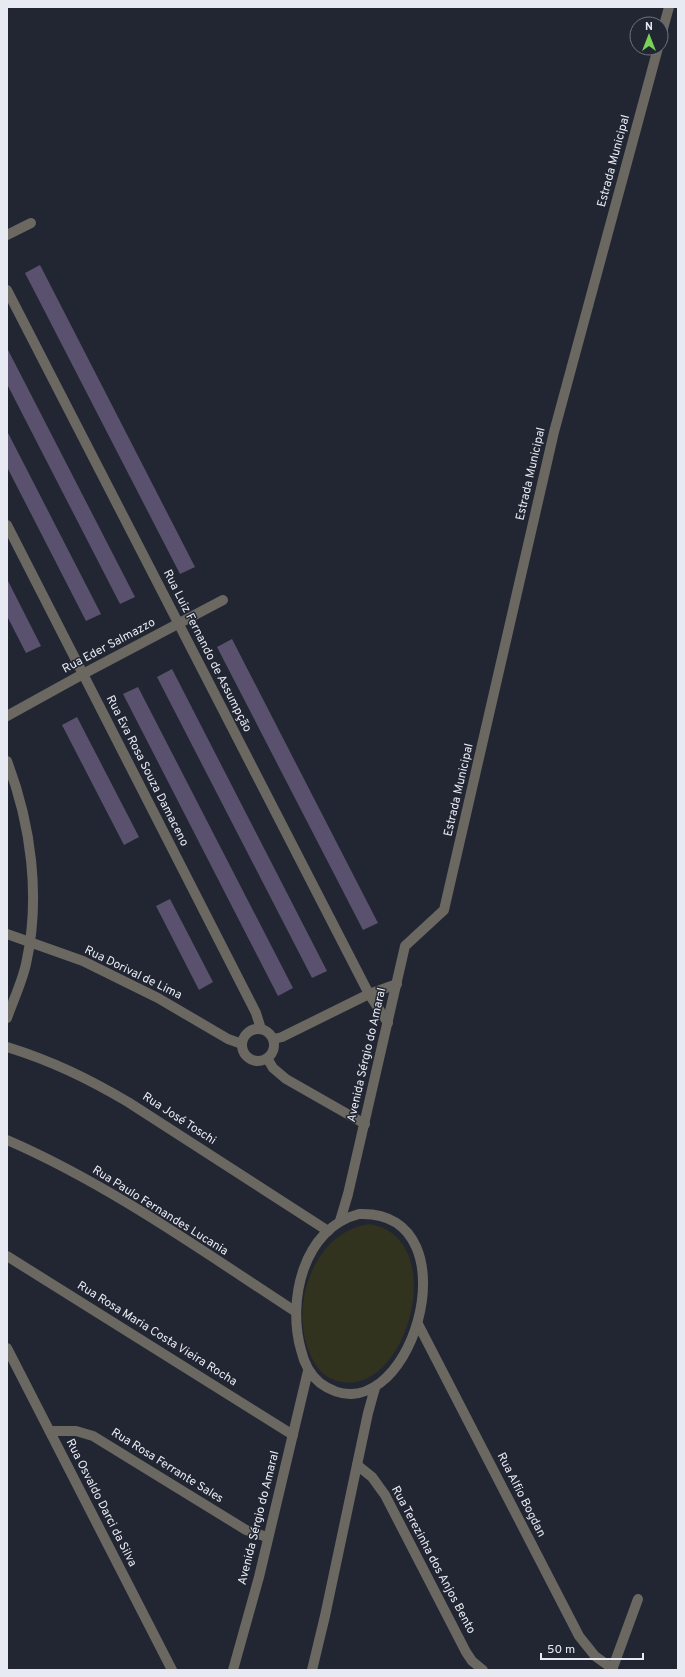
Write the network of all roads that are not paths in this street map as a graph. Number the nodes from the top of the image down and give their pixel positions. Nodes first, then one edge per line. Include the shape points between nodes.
1 (656, 56) edge
2 (31, 223) dead end
3 (7, 235) edge
4 (7, 290) edge
5 (7, 525) edge
6 (223, 600) dead end
7 (178, 624) junction
8 (83, 674) junction
9 (7, 716) edge
10 (7, 761) edge
11 (444, 910) joint
12 (7, 934) edge
13 (30, 943) junction
14 (396, 984) junction
15 (369, 994) junction
16 (7, 1018) edge
17 (388, 1023) junction
18 (261, 1029) junction
19 (274, 1039) junction
20 (242, 1044) junction
21 (7, 1047) edge
22 (267, 1058) junction
23 (365, 1124) junction
24 (7, 1140) edge
25 (340, 1221) junction
26 (328, 1231) junction
27 (7, 1256) edge
28 (296, 1312) junction
29 (418, 1324) junction
30 (7, 1348) edge
31 (308, 1371) junction
32 (375, 1388) junction
33 (50, 1431) junction
34 (293, 1435) junction
35 (357, 1465) junction
36 (268, 1537) junction
37 (638, 1599) dead end
38 (172, 1670) edge
39 (233, 1670) edge
40 (312, 1670) edge
41 (483, 1670) edge
42 (612, 1670) edge

1 - 11 street, Estrada Municipal via 554,432
2 - 3 street
4 - 7 street, Rua Luiz Fernando de Assumpção
5 - 8 street, Rua Eva Rosa Souza Damaceno
6 - 7 street, Rua Eder Salmazzo
7 - 8 street, Rua Eder Salmazzo
7 - 15 street, Rua Luiz Fernando de Assumpção
8 - 9 street, Rua Eder Salmazzo
8 - 18 street, Rua Eva Rosa Souza Damaceno via 256,1013
10 - 13 street via 21,804 31,857
11 - 14 street, Avenida Sérgio do Amaral via 405,946
12 - 13 street, Rua Dorival de Lima
13 - 16 street via 26,966
13 - 20 street, Rua Dorival de Lima via 83,961 158,998 228,1039
14 - 15 street
14 - 17 street, Avenida Sérgio do Amaral
15 - 17 street, Rua Luiz Fernando de Assumpção
15 - 19 street
17 - 23 street, Avenida Sérgio do Amaral
18 - 19 street via 271,1034
18 - 20 street via 246,1034
19 - 22 street via 274,1050
20 - 22 street via 250,1058
21 - 26 street, Rua José Toschi via 42,1058 97,1084
22 - 23 street via 273,1068 286,1079
23 - 25 street, Avenida Sérgio do Amaral
24 - 28 street, Rua Paulo Fernandes Lucania via 112,1195
25 - 26 street
25 - 29 street via 359,1214 371,1214 391,1220 406,1231 415,1244 422,1276
26 - 28 street via 319,1241 305,1268 298,1289
27 - 34 street, Rua Rosa Maria Costa Vieira Rocha
28 - 31 street via 299,1342
29 - 32 street via 401,1359
29 - 42 street, Rua Alfio Bogdan via 580,1636 595,1656
30 - 33 street, Rua Osvaldo Darci da Silva
31 - 32 street via 321,1383 336,1391 355,1393
31 - 34 street, Avenida Sérgio do Amaral
32 - 35 street
33 - 36 street, Rua Rosa Ferrante Sales via 76,1431 93,1436 246,1530
33 - 38 street, Rua Osvaldo Darci da Silva
34 - 36 street, Avenida Sérgio do Amaral
35 - 40 street
35 - 41 street, Rua Terezinha dos Anjos Bento via 372,1477 385,1495 466,1652
36 - 39 street, Avenida Sérgio do Amaral
37 - 42 street

